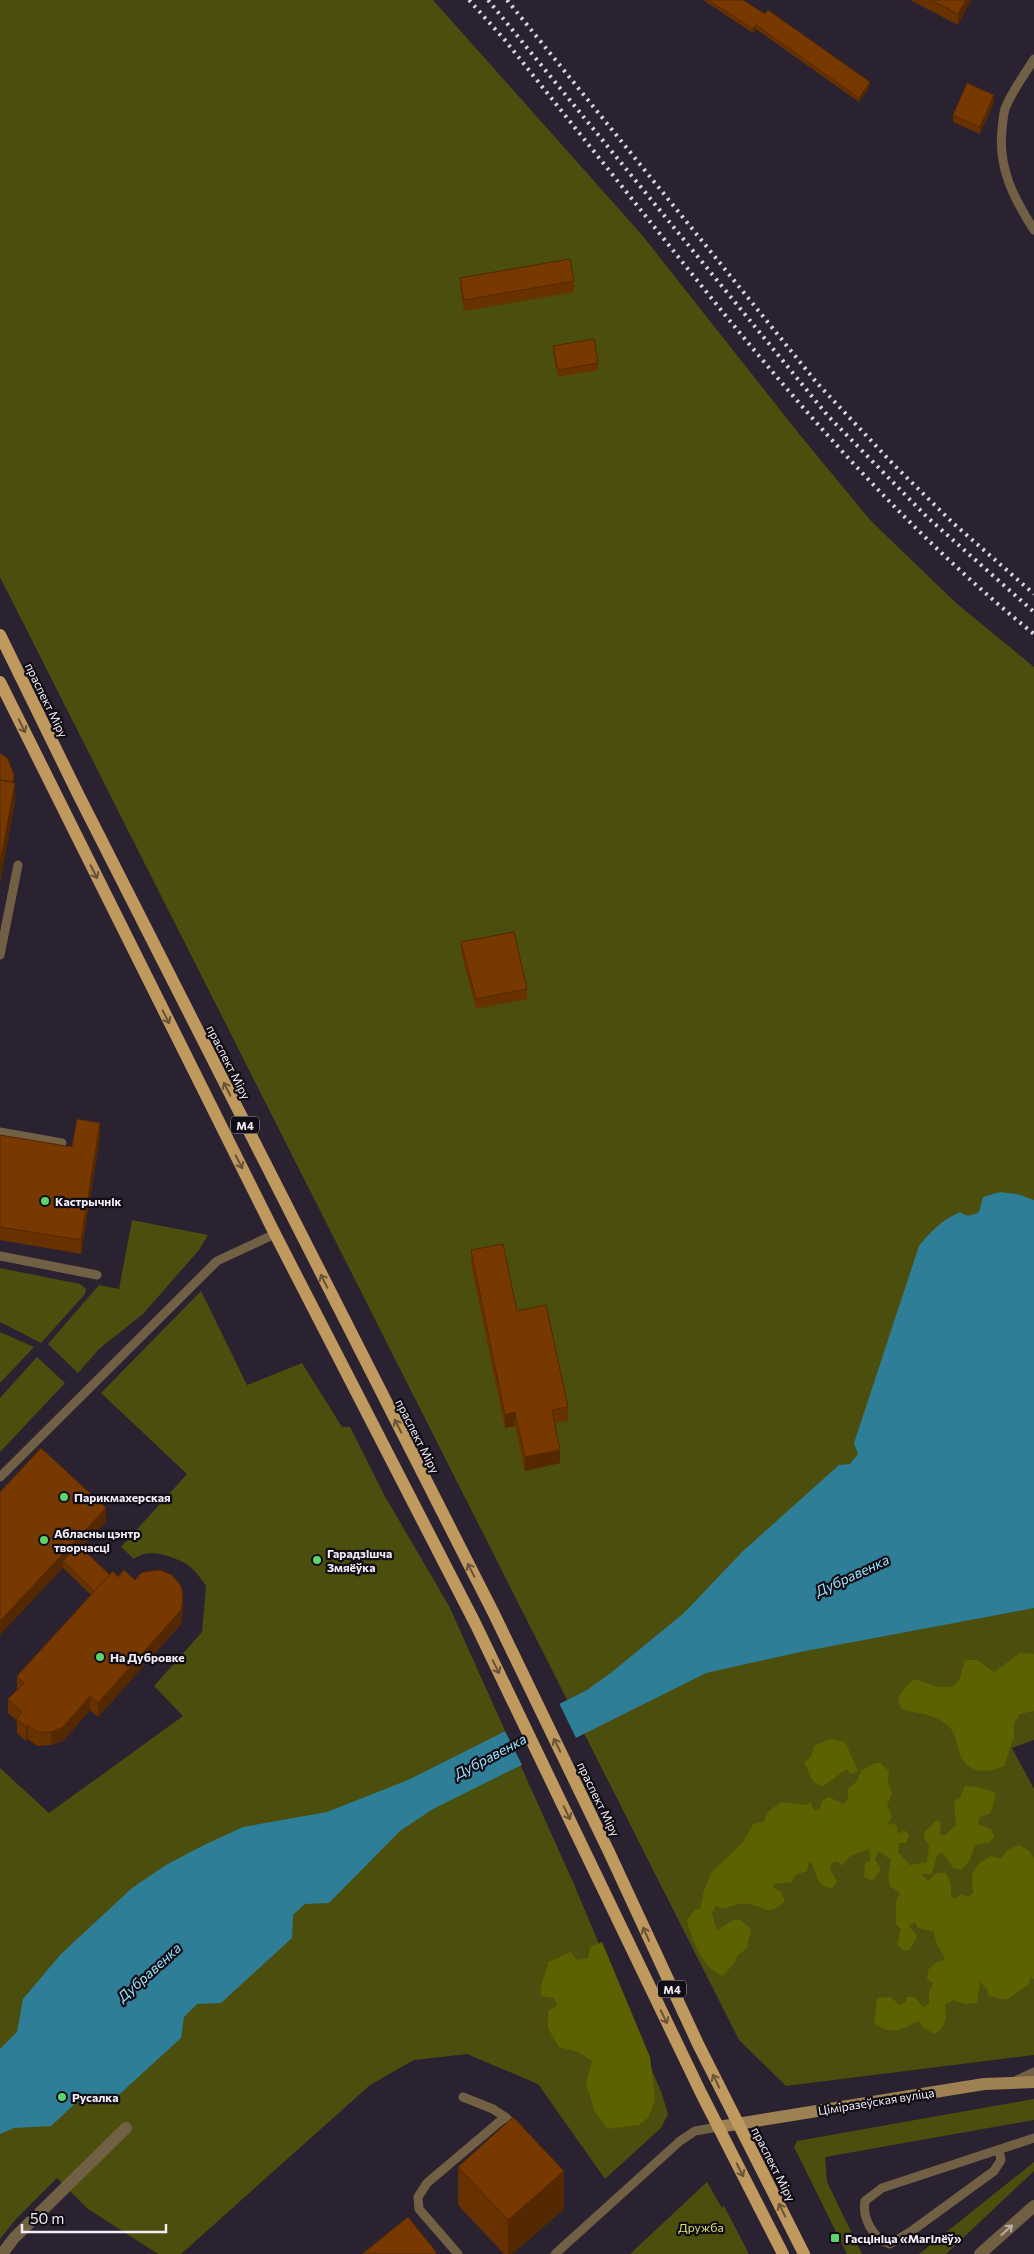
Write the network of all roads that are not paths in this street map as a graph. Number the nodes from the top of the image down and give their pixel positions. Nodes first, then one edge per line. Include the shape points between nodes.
1 (1034, 59) edge
2 (1034, 230) edge
3 (0, 635) edge
4 (0, 682) edge
5 (18, 865) dead end
6 (0, 955) edge
7 (0, 1132) edge
8 (62, 1143) edge
9 (275, 1234) junction
10 (0, 1256) edge
11 (97, 1275) dead end
12 (0, 1477) edge
13 (1034, 2072) edge
14 (1014, 2082) junction
15 (1034, 2082) edge
16 (463, 2097) dead end
17 (505, 2117) junction
18 (738, 2124) junction
19 (718, 2127) junction
20 (126, 2128) dead end
21 (526, 2136) edge
22 (1034, 2138) edge
23 (999, 2150) junction
24 (1034, 2206) edge
25 (2, 2254) edge
26 (458, 2254) edge
27 (556, 2254) edge
28 (783, 2254) edge
29 (804, 2254) edge
30 (980, 2254) edge

1 - 2 lane via 1005,110 1001,142 1001,158 1008,180 1017,203
18 -> 3 main road, праспект Міру / М4 via 494,1614
4 -> 9 main road, М4
5 - 6 lane
7 - 8 lane
9 - 12 lane via 217,1261
9 -> 19 main road, М4 via 475,1623
10 - 11 lane
13 - 14 lane
14 - 15 main road, Ціміразеўская вуліца
14 - 18 main road, Ціміразеўская вуліца via 984,2084
16 - 17 lane
17 - 21 lane
17 - 26 lane via 426,2183 418,2196 419,2209
18 - 19 main road, Ціміразеўская вуліца
29 -> 18 main road, праспект Міру / М4
19 - 27 lane via 695,2131 680,2141
19 -> 28 main road, М4
20 - 25 street via 14,2238
22 - 23 lane
23 - 23 lane via 882,2188 865,2201 870,2228 880,2241 890,2244 905,2235 994,2171 1001,2160
30 -> 24 street

